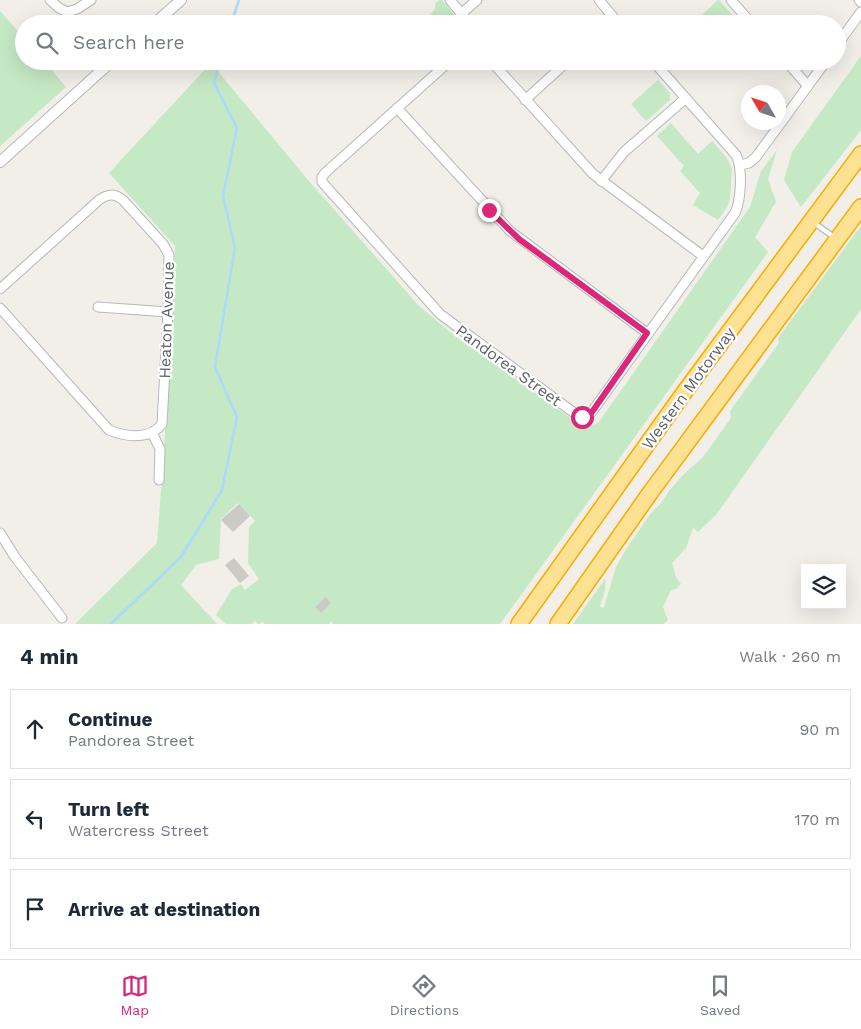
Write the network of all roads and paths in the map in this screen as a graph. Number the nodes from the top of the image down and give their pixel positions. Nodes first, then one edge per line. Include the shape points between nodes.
1 (50, 0) edge
2 (91, 0) edge
3 (180, 0) edge
4 (450, 0) edge
5 (477, 0) edge
6 (598, 0) edge
7 (731, 0) edge
8 (861, 12) edge
9 (462, 13) joint
10 (164, 15) edge
11 (610, 15) edge
12 (744, 15) edge
13 (846, 33) edge
14 (102, 70) edge
15 (440, 70) edge
16 (499, 70) edge
17 (558, 70) edge
18 (661, 70) edge
19 (794, 70) edge
20 (820, 70) edge
21 (808, 86) junction
22 (686, 98) junction
23 (525, 100) junction
24 (397, 108) junction
25 (861, 154) edge
26 (0, 162) edge
27 (740, 165) junction
28 (601, 181) junction
29 (861, 207) edge
30 (811, 220) junction
31 (837, 239) junction
32 (703, 256) junction
33 (0, 290) edge
34 (98, 307) dead end
35 (0, 308) edge
36 (168, 312) junction
37 (647, 333) junction
38 (152, 434) junction
39 (158, 480) dead end
40 (0, 533) edge
41 (62, 618) dead end
42 (519, 624) edge
43 (558, 624) edge

1 - 2 street via 67,12 77,10
3 - 10 street
4 - 9 street
5 - 9 street
6 - 11 street
7 - 12 street
8 - 13 street
14 - 26 street
15 - 24 street, Pandorea Street
16 - 23 street
17 - 23 street
18 - 22 street
19 - 21 street
20 - 21 street
21 - 27 street via 756,157
22 - 27 street via 732,150
22 - 28 street via 624,152
23 - 28 street
24 - 37 street via 510,231
24 - 37 street, Pandorea Street via 325,173 322,182 434,309 582,417 592,412
25 - 30 highway, Western Motorway
27 - 32 street, Pandorea Street via 737,209
28 - 32 street
29 - 31 highway, Western Motorway
30 - 31 lane
30 - 42 highway, Western Motorway
31 - 43 highway, Western Motorway
32 - 37 street, Pandorea Street
33 - 36 street, Heaton Avenue via 99,200 111,194 123,200 167,250
34 - 36 street
35 - 38 street via 109,430 117,434
36 - 38 street, Heaton Avenue via 163,418 162,424
38 - 39 street via 160,449
40 - 41 street

